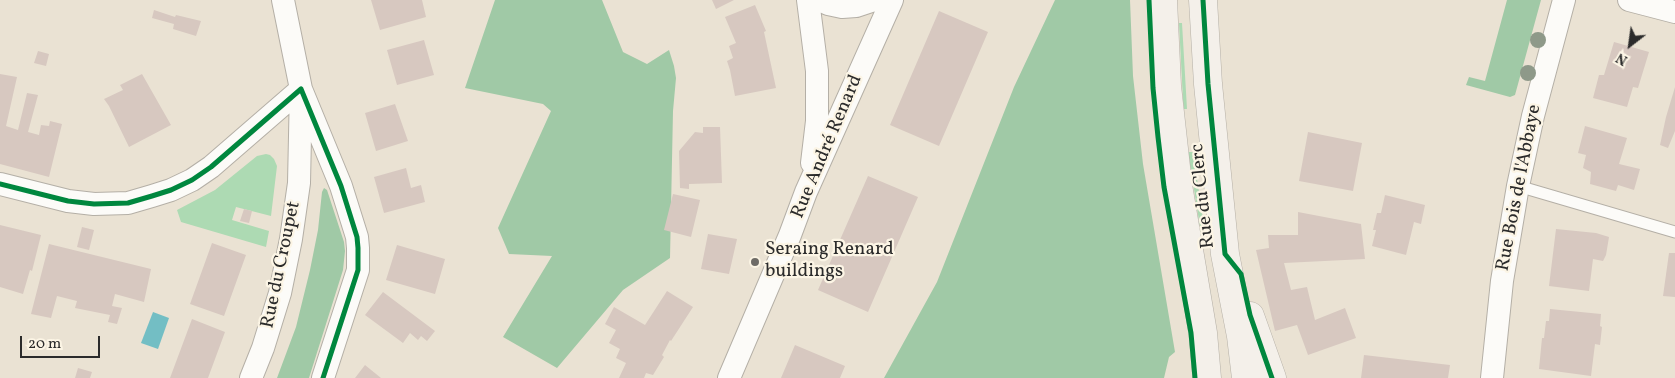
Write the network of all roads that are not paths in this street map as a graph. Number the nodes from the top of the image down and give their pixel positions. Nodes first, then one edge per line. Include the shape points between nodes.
1 (283, 0) edge
2 (808, 0) edge
3 (820, 0) edge
4 (874, 0) edge
5 (892, 0) edge
6 (1163, 0) edge
7 (1203, 0) edge
8 (1564, 0) edge
9 (1629, 0) edge
10 (1675, 12) edge
11 (301, 90) junction
12 (0, 184) edge
13 (1518, 186) junction
14 (806, 192) junction
15 (1675, 232) edge
16 (1225, 254) junction
17 (251, 378) edge
18 (323, 378) edge
19 (729, 378) edge
20 (1207, 378) edge
21 (1246, 378) edge
22 (1272, 378) edge
23 (1492, 378) edge

1 - 11 street, Rue du Croupet
2 - 14 street via 817,71 817,122
3 - 4 street via 842,6 856,6
5 - 14 street, Rue André Renard
6 - 20 street, Rue du Clerc via 1167,86 1178,185 1203,333
7 - 16 street, Rue du Clerc
8 - 13 street, Rue Bois de l'Abbaye
9 - 10 street
11 - 12 street via 211,167 192,180 152,196 128,203 94,204
11 - 17 street, Rue du Croupet via 299,183 291,239 280,293
11 - 18 street, Rue du Croupet via 341,186 358,248 358,270
13 - 15 lane
13 - 23 street, Rue Bois de l'Abbaye via 1502,281
14 - 19 street, Rue André Renard
16 - 21 street, Rue du Clerc
16 - 22 street, Rue du Clerc via 1241,274 1250,315

